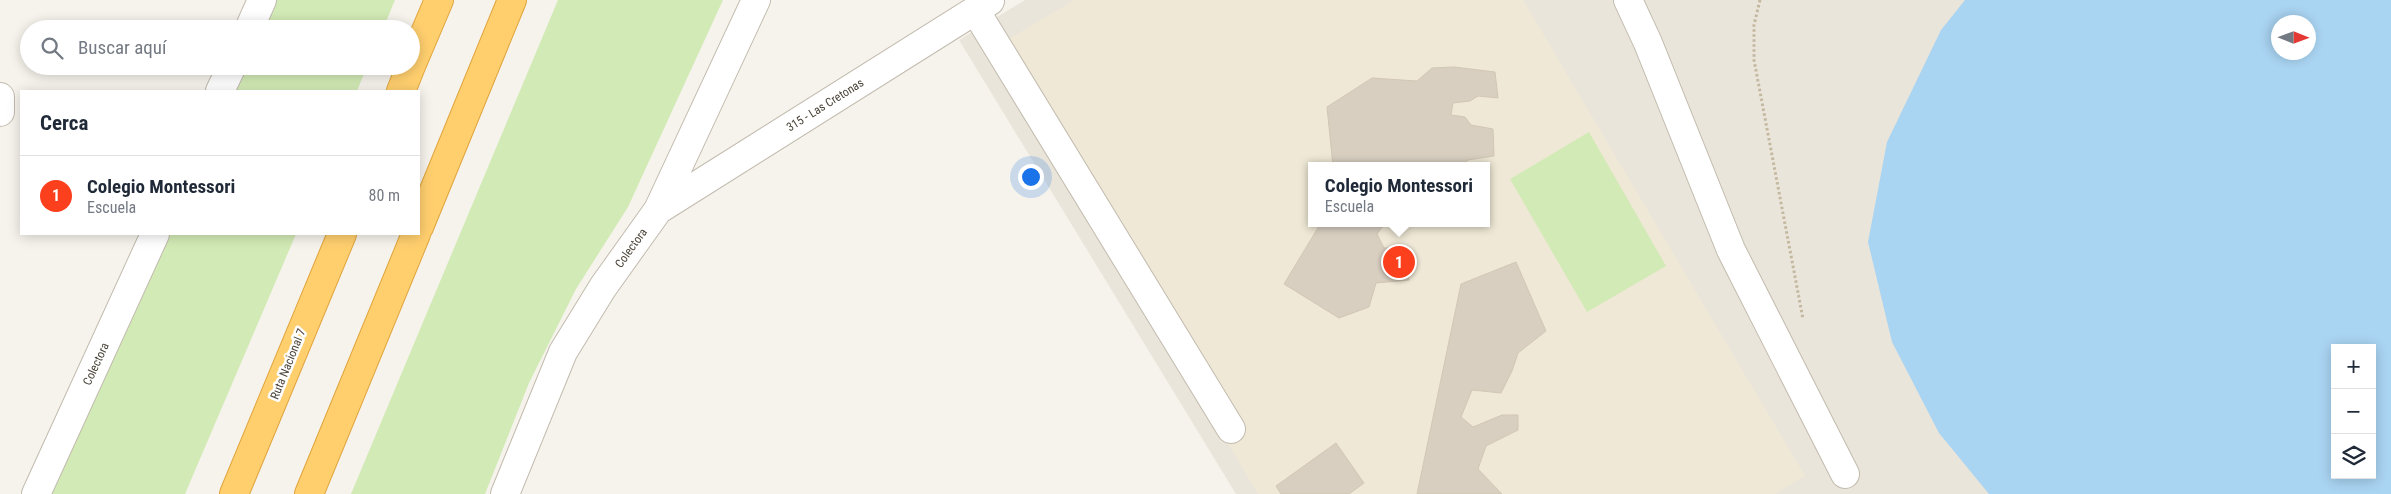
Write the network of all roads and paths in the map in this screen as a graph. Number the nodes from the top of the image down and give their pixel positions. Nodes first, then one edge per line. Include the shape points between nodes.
1 (262, 0) edge
2 (438, 0) edge
3 (512, 0) edge
4 (756, 0) edge
5 (1628, 0) edge
6 (1760, 0) edge
7 (983, 5) edge
8 (253, 20) edge
9 (420, 44) edge
10 (228, 75) edge
11 (407, 75) edge
12 (220, 90) edge
13 (401, 90) edge
14 (0, 97) edge
15 (0, 112) edge
16 (658, 210) junction
17 (420, 225) edge
18 (155, 235) edge
19 (342, 235) edge
20 (416, 235) edge
21 (1804, 326) dead end
22 (1231, 429) dead end
23 (1845, 474) dead end
24 (36, 494) edge
25 (234, 494) edge
26 (309, 494) edge
27 (505, 494) edge

1 - 8 street
2 - 9 highway
3 - 17 highway
4 - 16 street, Colectora
5 - 23 street via 1731,250
6 - 21 path via 1754,26 1754,60
7 - 16 street, 315 - Las Cretonas
7 - 22 street
10 - 12 street
11 - 13 highway
14 - 15 street
16 - 27 street, Colectora via 603,287 563,352
18 - 24 street, Colectora
19 - 25 highway, Ruta Nacional 7
20 - 26 highway

